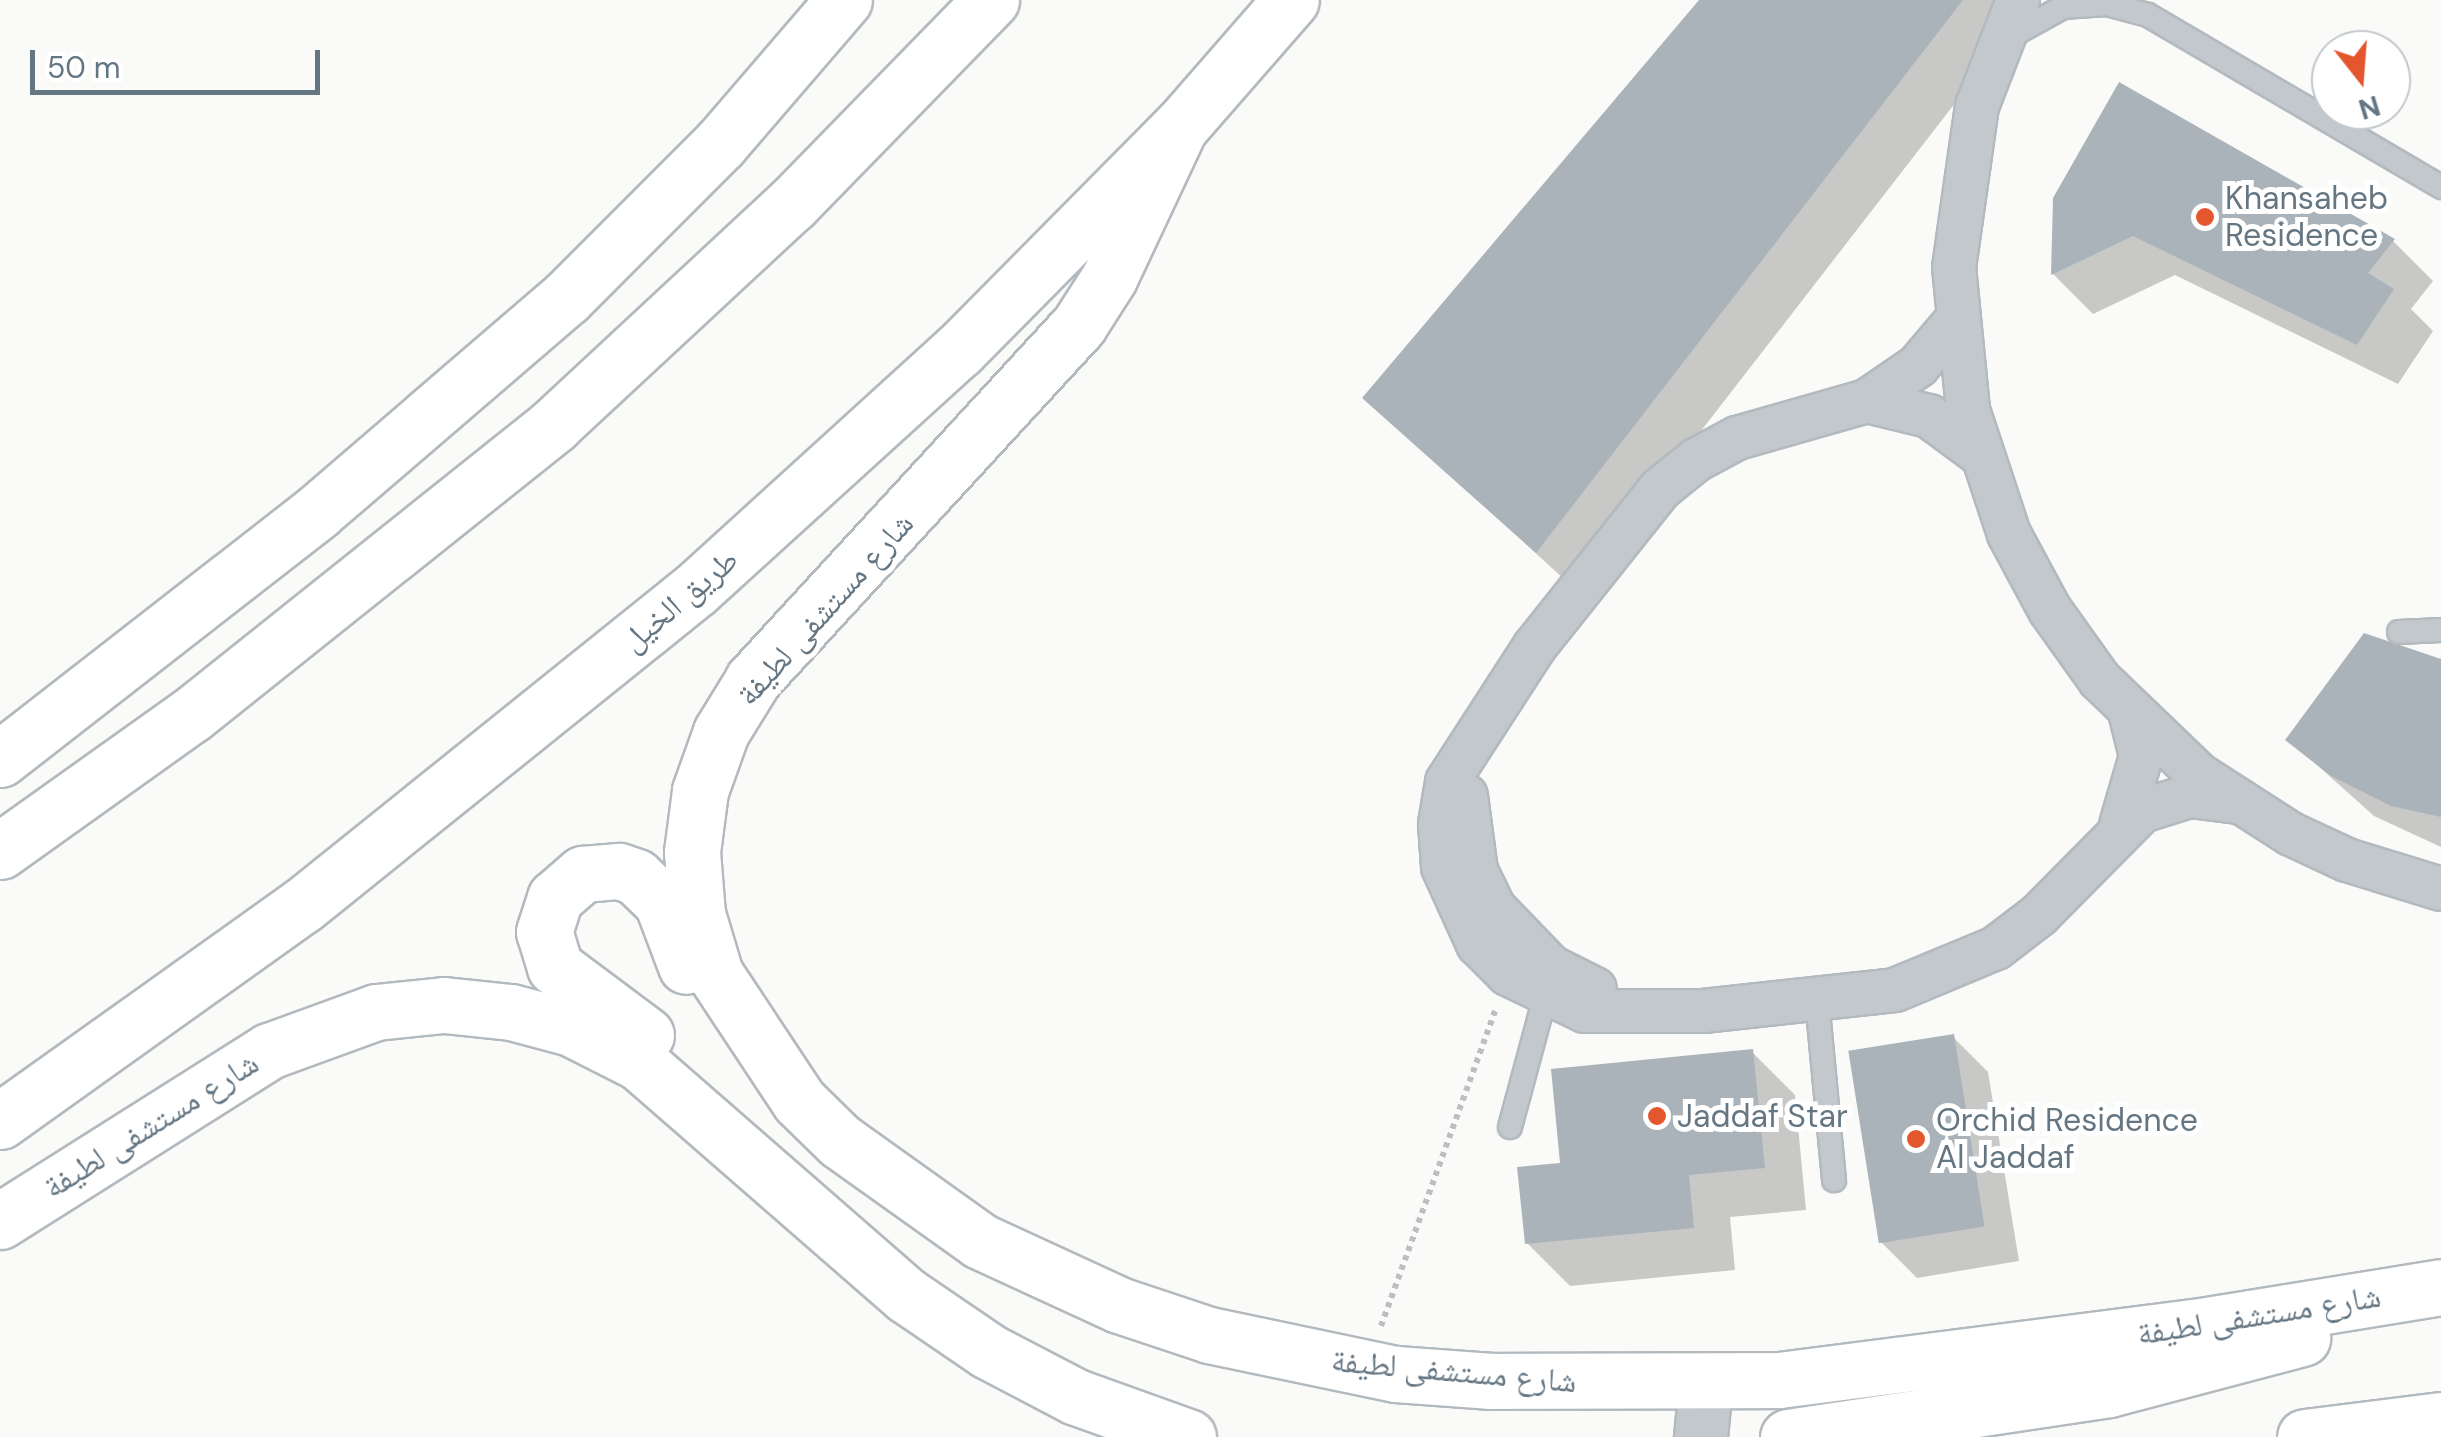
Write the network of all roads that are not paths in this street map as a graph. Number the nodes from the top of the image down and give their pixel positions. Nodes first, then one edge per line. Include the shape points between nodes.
1 (844, 0) edge
2 (992, 0) edge
3 (1291, 0) edge
4 (2018, 0) edge
5 (1994, 54) junction
6 (1180, 126) junction
7 (2441, 187) edge
8 (1956, 321) junction
9 (1867, 401) junction
10 (1979, 454) junction
11 (2441, 630) edge
12 (2399, 632) dead end
13 (2130, 712) junction
14 (1468, 746) junction
15 (0, 758) edge
16 (2238, 802) junction
17 (2121, 825) junction
18 (0, 852) edge
19 (2441, 889) edge
20 (1545, 997) junction
21 (1818, 1000) junction
22 (1703, 1010) junction
23 (799, 1101) junction
24 (0, 1121) edge
25 (1510, 1126) dead end
26 (758, 1162) junction
27 (1834, 1180) dead end
28 (0, 1221) edge
29 (2441, 1288) edge
30 (1779, 1380) junction
31 (1703, 1411) edge
32 (2441, 1420) edge
33 (1188, 1437) edge
34 (1778, 1437) edge
35 (1788, 1437) edge
36 (2306, 1437) edge

1 - 15 main road via 720,144 567,297 316,512
2 - 18 main road via 792,204 555,424 191,715
3 - 6 main road, طريق الخيل
4 - 5 street
5 - 7 lane via 2023,24 2063,7 2107,4 2148,15
5 - 8 street via 1964,158
6 - 23 main road, شارع مستشفى لطيفة via 1109,278 1058,353 753,680 721,732 700,791 697,914 715,974
6 - 24 main road, طريق الخيل via 959,350 696,589 302,905
8 - 9 street via 1918,366
8 - 10 street
9 - 10 street via 1929,416
9 - 14 street via 1737,438 1660,488 1535,646
10 - 13 street via 2035,586
11 - 12 lane
13 - 16 street
13 - 17 street via 2140,756
14 - 20 street via 1447,782 1440,824 1444,867 1478,944
14 - 22 street via 1466,830 1476,871 1520,941 1588,987
16 - 17 street via 2165,800
16 - 19 street via 2346,860
17 - 21 street via 2039,915 1996,948 1895,990
20 - 22 street via 1628,1015
20 - 25 lane
21 - 22 street
21 - 27 lane
23 - 26 main road via 745,1054 706,1006 651,888 619,871 601,870 567,884 544,932 555,966 720,1099
23 - 31 main road, شارع مستشفى لطيفة via 930,1211 1030,1268 1209,1335 1365,1368
26 - 28 main road, شارع مستشفى لطيفة via 640,1063 571,1028 444,1005 376,1012 268,1051
26 - 33 main road, شارع مستشفى لطيفة via 906,1295 988,1350 1076,1397
29 - 30 main road, شارع مستشفى لطيفة
29 - 35 main road via 2338,1327 2147,1380
30 - 31 main road, شارع مستشفى لطيفة
30 - 34 street
32 - 36 main road

